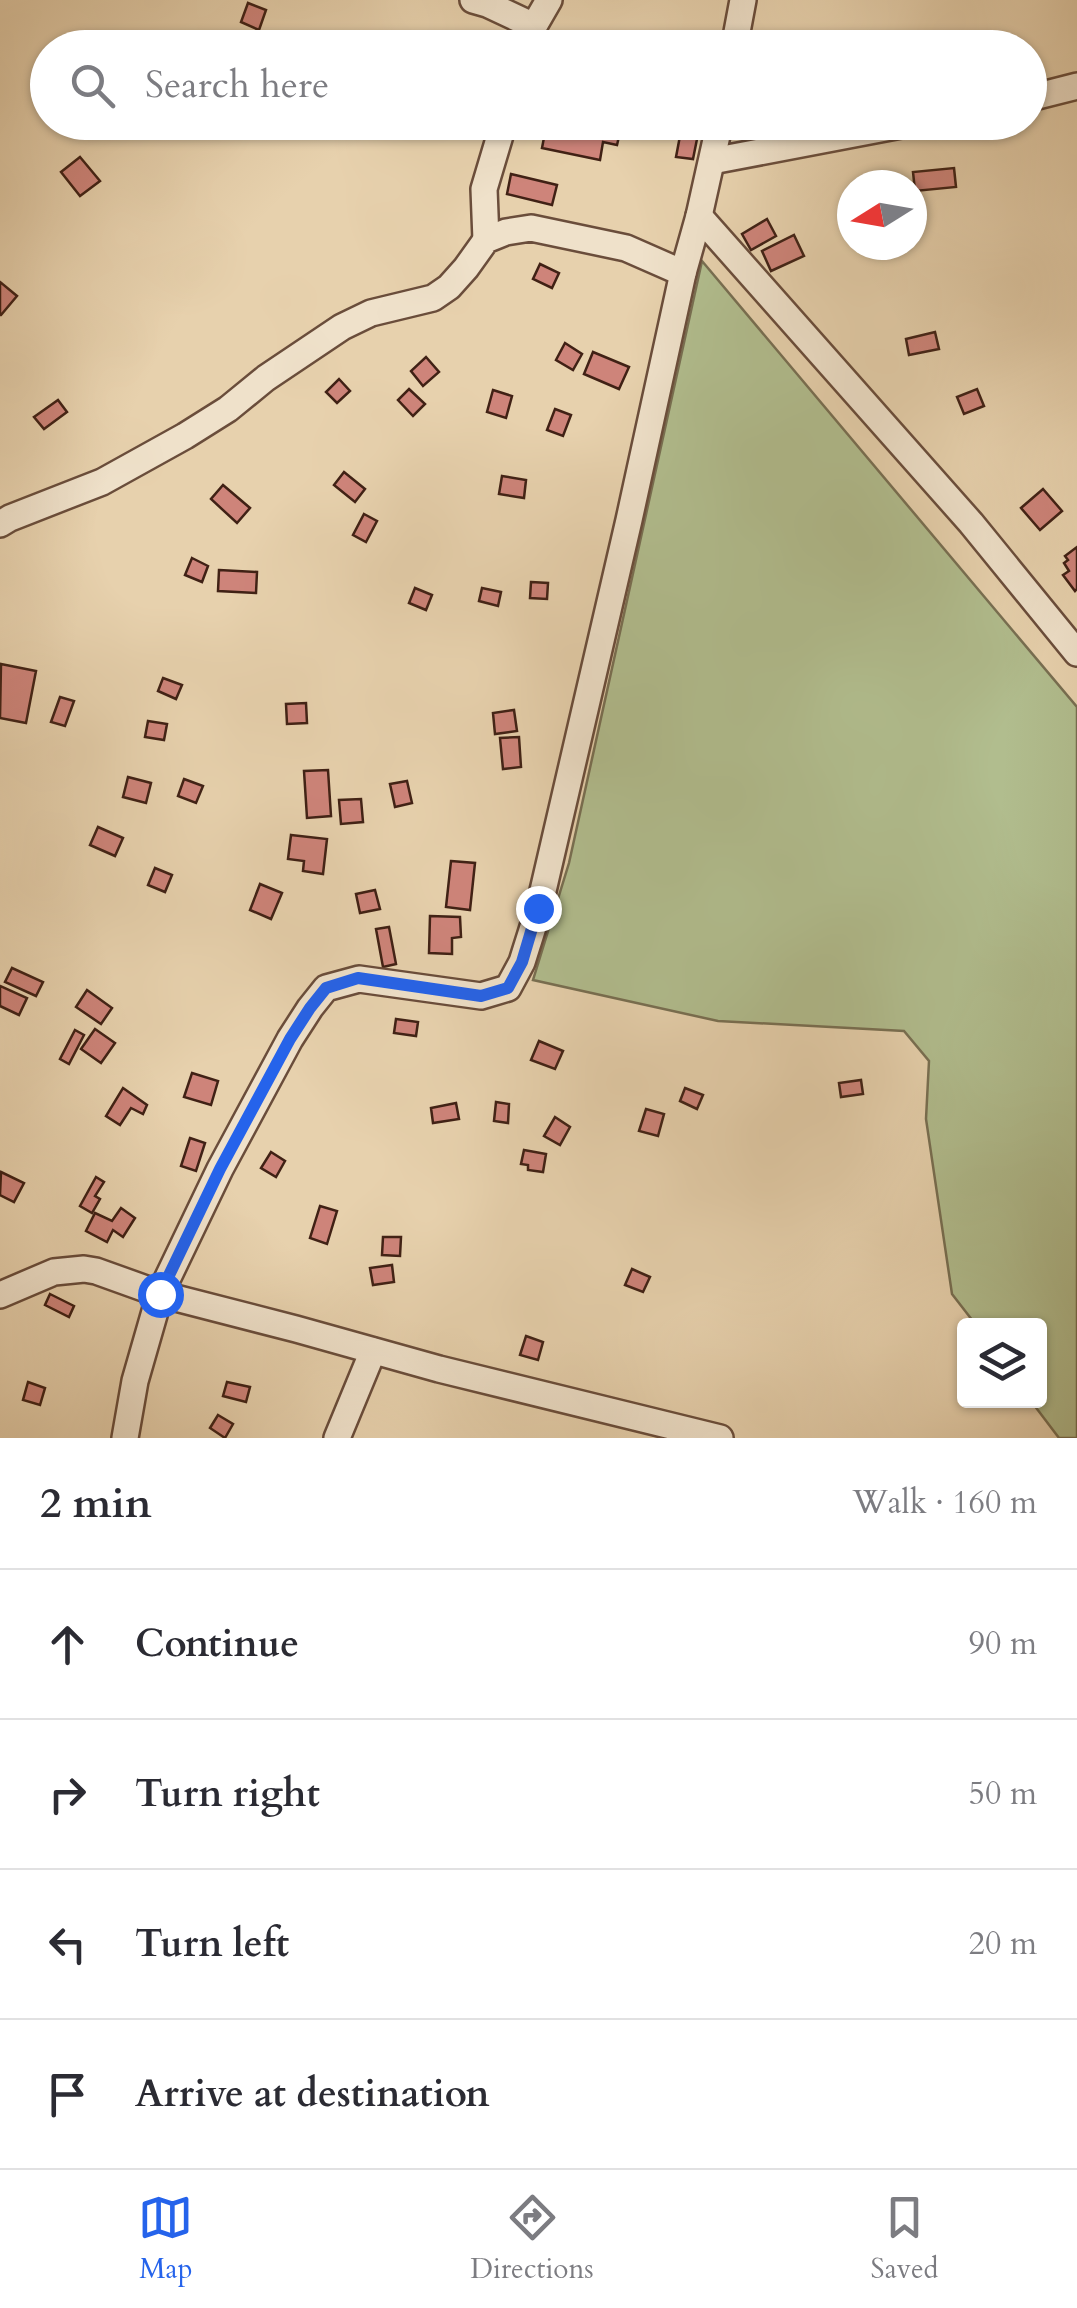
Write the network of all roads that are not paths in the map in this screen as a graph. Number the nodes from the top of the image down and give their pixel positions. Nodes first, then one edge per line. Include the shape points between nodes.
1 (473, 0) edge
2 (548, 0) edge
3 (743, 0) edge
4 (523, 30) edge
5 (534, 30) edge
6 (737, 30) edge
7 (1077, 86) edge
8 (1047, 94) edge
9 (499, 140) edge
10 (716, 140) edge
11 (822, 140) edge
12 (712, 161) junction
13 (699, 216) junction
14 (486, 240) junction
15 (683, 273) junction
16 (0, 524) edge
17 (1077, 653) edge
18 (160, 1294) junction
19 (0, 1295) edge
20 (373, 1352) junction
21 (124, 1438) edge
22 (337, 1438) edge
23 (720, 1438) edge

1 - 4 street
2 - 5 street
3 - 6 street
7 - 8 street
9 - 14 street via 484,190
10 - 12 street
11 - 12 street
12 - 13 street
13 - 15 street
13 - 17 street
14 - 15 street via 532,228 626,248
14 - 16 street via 433,298 342,327 184,436 102,482
15 - 18 street via 522,962 508,988 481,996 358,978 326,988 290,1039
18 - 19 street via 84,1269 54,1272
18 - 20 street
18 - 21 street
20 - 22 street
20 - 23 street

